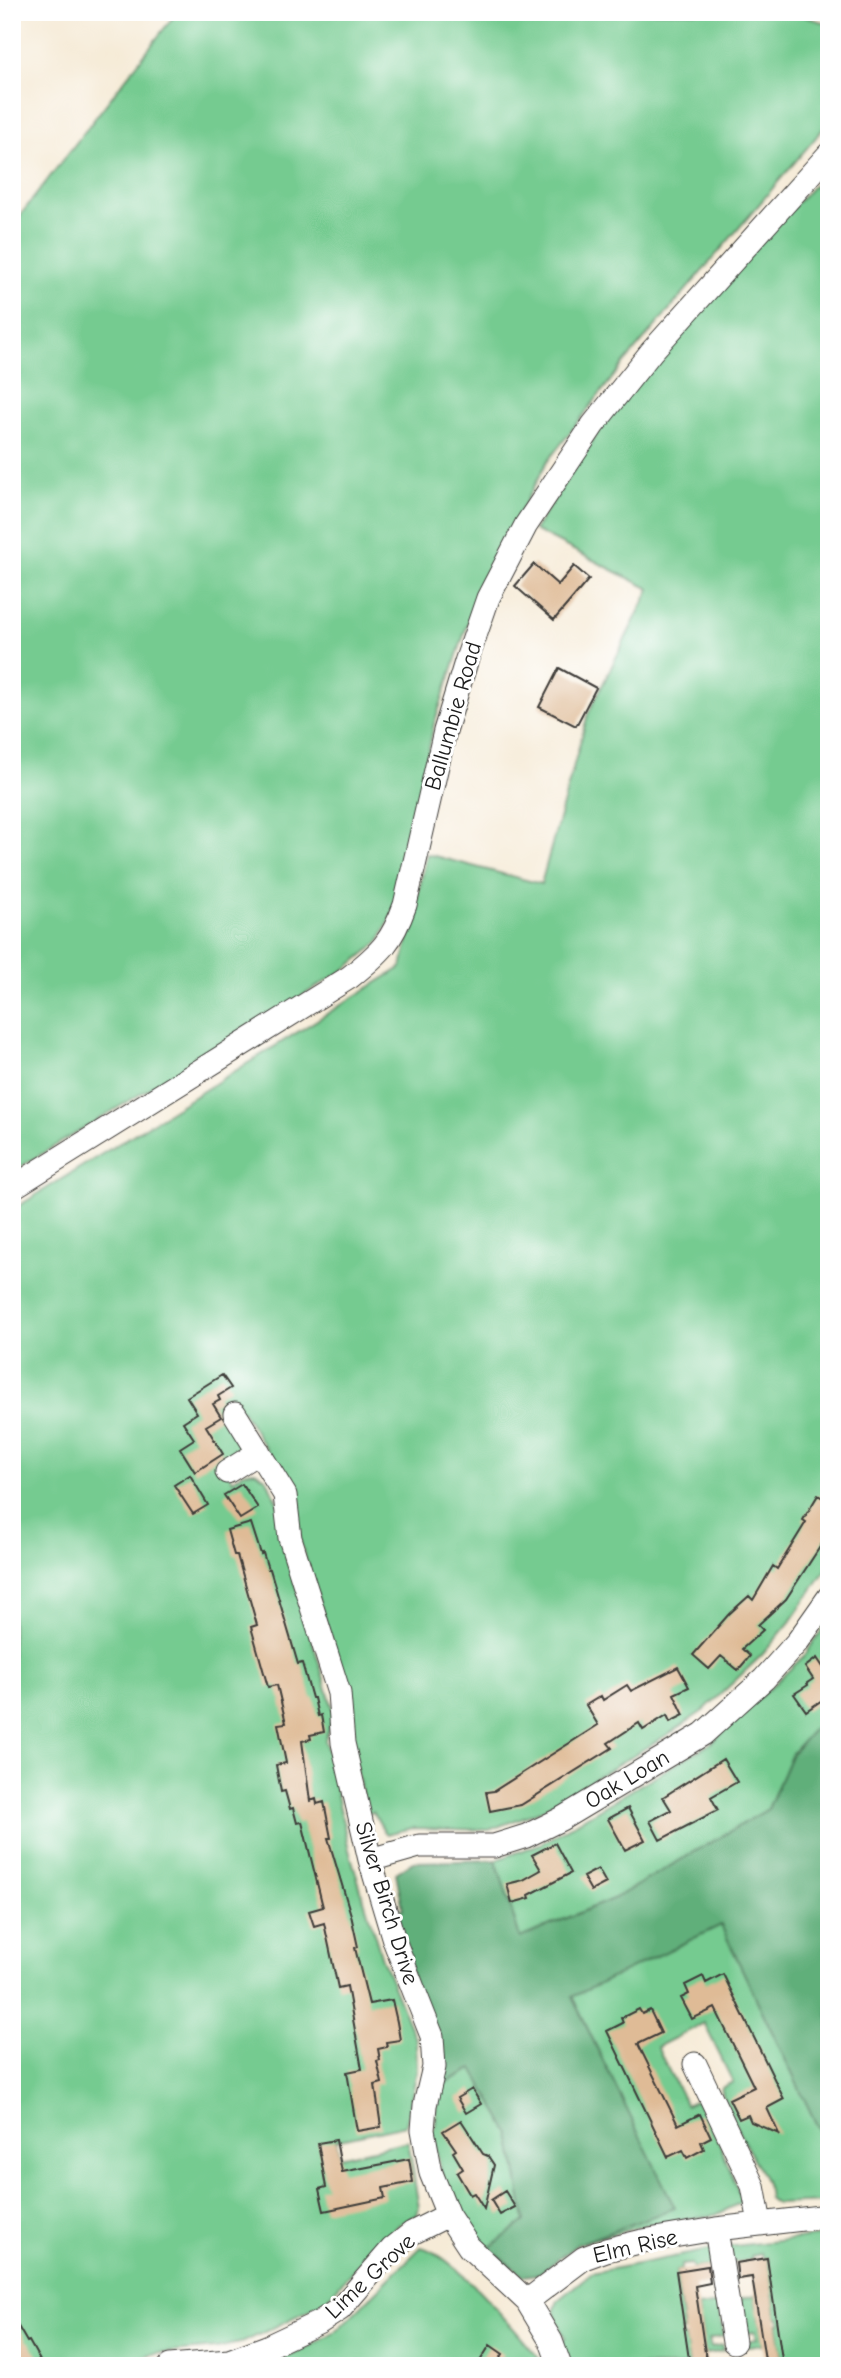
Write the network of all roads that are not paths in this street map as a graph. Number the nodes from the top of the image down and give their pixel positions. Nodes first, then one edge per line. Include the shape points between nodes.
1 (829, 154) edge
2 (12, 1188) edge
3 (235, 1414) dead end
4 (259, 1452) junction
5 (228, 1472) dead end
6 (829, 1597) edge
7 (370, 1860) junction
8 (695, 2064) dead end
9 (448, 2215) junction
10 (829, 2216) edge
11 (760, 2223) junction
12 (716, 2229) junction
13 (527, 2301) junction
14 (734, 2342) dead end
15 (170, 2366) edge
16 (560, 2366) edge

1 - 2 street, Ballumbie Road via 652,351 593,425 526,525 488,598 466,662 445,731 405,905 396,931 380,953 350,977
3 - 4 street, Silver Birch Drive
4 - 5 street
4 - 7 street, Silver Birch Drive via 285,1495 290,1538 339,1693 343,1743
6 - 7 street, Oak Loan via 764,1679 703,1734 561,1819 494,1846 419,1846
7 - 9 street, Silver Birch Drive via 394,1940 432,2036 434,2067 423,2130 431,2173
8 - 11 street via 753,2186
9 - 13 street, Silver Birch Drive via 469,2247
9 - 15 street, Lime Grove via 392,2249 340,2309 320,2322 229,2361
10 - 11 street, Elm Rise
11 - 12 street, Elm Rise
12 - 13 street, Elm Rise via 643,2241 583,2258
12 - 14 street
13 - 16 street, Silver Birch Drive

